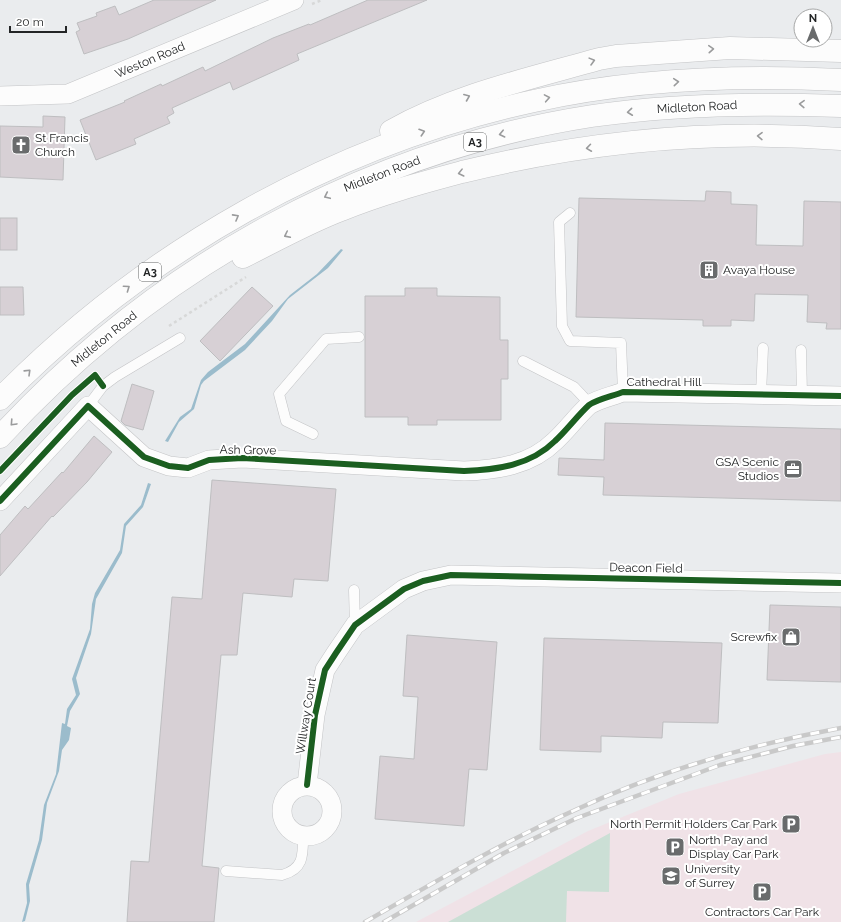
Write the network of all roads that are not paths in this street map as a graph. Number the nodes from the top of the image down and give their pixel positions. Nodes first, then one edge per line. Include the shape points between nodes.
1 (294, 0) edge
2 (841, 51) edge
3 (832, 79) edge
4 (0, 96) edge
5 (841, 106) edge
6 (841, 139) edge
7 (320, 172) junction
8 (570, 213) dead end
9 (147, 305) junction
10 (359, 337) dead end
11 (180, 338) dead end
12 (764, 348) dead end
13 (801, 350) dead end
14 (523, 361) dead end
15 (623, 392) junction
16 (761, 394) junction
17 (802, 395) junction
18 (841, 396) edge
19 (0, 399) edge
20 (590, 404) junction
21 (88, 406) junction
22 (313, 434) dead end
23 (0, 438) edge
24 (464, 471) joint
25 (0, 501) edge
26 (451, 575) joint
27 (841, 583) edge
28 (354, 590) dead end
29 (355, 625) junction
30 (307, 785) junction
31 (303, 836) junction
32 (226, 871) dead end

1 - 4 street, Weston Road via 68,94
7 -> 2 highway via 413,119 481,91 599,59 730,48
7 -> 3 highway, Midleton Road / A3 via 363,153 444,125 490,111 552,97 621,87 691,81
5 -> 9 highway, Midleton Road / A3 via 726,105 627,112 552,124 479,141 399,166 303,208 212,260
6 -> 9 highway via 751,136 690,138 587,148 513,160 413,185 340,210
19 -> 7 highway, Midleton Road / A3 via 60,341 131,285 228,221
8 - 15 lane via 559,222 562,326 570,341 620,343
9 -> 23 highway, Midleton Road / A3 via 78,359
10 - 22 lane via 326,339 279,394 286,421
11 - 21 lane via 115,377
12 - 16 lane
13 - 17 lane
14 - 20 lane via 574,387
15 - 16 street, Cathedral Hill
15 - 20 street, Cathedral Hill
16 - 17 street, Cathedral Hill
17 - 18 street, Cathedral Hill
20 - 24 street, Cathedral Hill via 554,442 539,453 519,463 492,470
21 - 24 street, Ash Grove via 144,457 169,466 188,468 209,460 242,458
21 - 25 street
26 - 27 street, Deacon Field
26 - 29 street, Willway Court via 423,581 404,589
28 - 29 lane
29 - 30 street, Willway Court via 325,670 315,715
30 - 31 street via 291,791 282,806 285,823 290,830
30 - 31 street via 322,790 332,803 333,811 322,832
31 - 32 lane via 303,857 289,873 282,875

